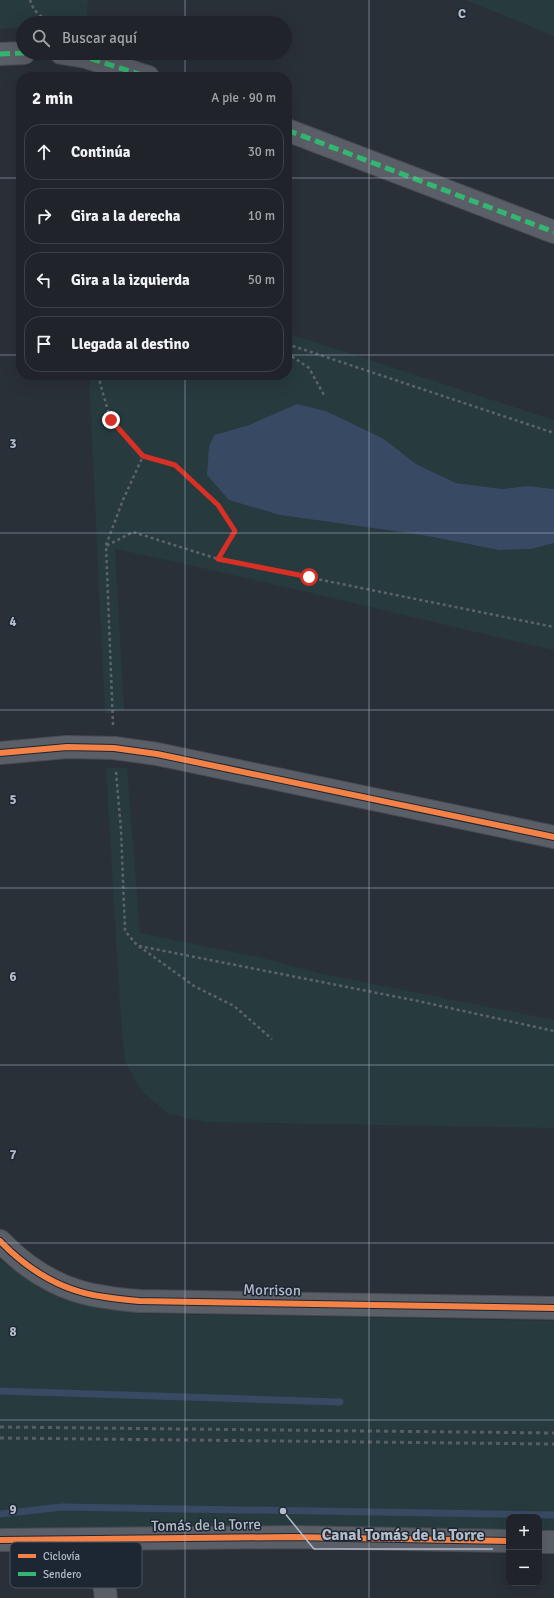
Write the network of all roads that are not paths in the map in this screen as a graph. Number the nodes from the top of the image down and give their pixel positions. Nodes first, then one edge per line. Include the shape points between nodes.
1 (16, 53) edge
2 (0, 54) edge
3 (97, 60) edge
4 (135, 72) edge
5 (292, 132) edge
6 (554, 232) edge
7 (0, 753) edge
8 (554, 838) edge
9 (2, 1243) edge
10 (554, 1308) edge
11 (98, 1539) junction
12 (0, 1540) edge
13 (506, 1541) edge
14 (98, 1542) edge
15 (542, 1542) edge
16 (554, 1542) edge
17 (105, 1588) edge
18 (106, 1598) edge

1 - 2 street
3 - 4 street
5 - 6 street
7 - 8 street via 67,747 114,748 157,754
9 - 10 street, Morrison via 37,1272 70,1289 103,1297 146,1301
11 - 12 street, Tomás de la Torre
11 - 13 street, Tomás de la Torre via 292,1537
11 - 14 street
15 - 16 street
17 - 18 street

